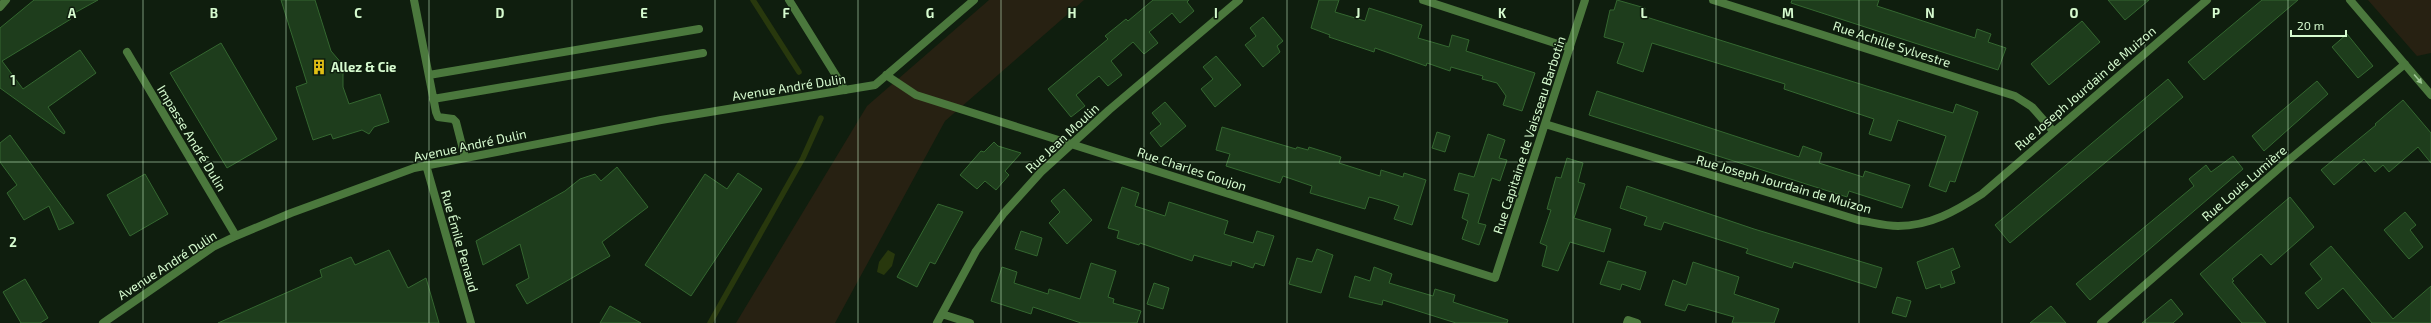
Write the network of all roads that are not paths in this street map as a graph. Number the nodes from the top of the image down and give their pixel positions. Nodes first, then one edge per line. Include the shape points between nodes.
1 (6, 0) edge
2 (414, 0) edge
3 (789, 0) edge
4 (974, 0) edge
5 (1238, 0) edge
6 (1423, 0) edge
7 (1585, 0) edge
8 (1713, 0) edge
9 (2206, 0) edge
10 (2350, 0) edge
11 (0, 7) edge
12 (699, 29) dead end
13 (1570, 48) junction
14 (127, 52) dead end
15 (703, 53) dead end
16 (2405, 64) junction
17 (429, 75) junction
18 (886, 75) junction
19 (845, 90) junction
20 (2431, 95) edge
21 (433, 99) junction
22 (1545, 124) junction
23 (2053, 131) junction
24 (1072, 144) junction
25 (465, 157) junction
26 (426, 165) junction
27 (236, 236) junction
28 (1495, 278) joint
29 (942, 314) junction
30 (1628, 322) edge
31 (103, 323) edge
32 (471, 323) edge
33 (937, 323) edge
34 (970, 323) edge
35 (1637, 323) edge
36 (2101, 323) edge

1 - 11 street
2 - 17 street
3 - 19 street
4 - 18 street
5 - 24 street, Rue Jean Moulin
6 - 13 street
7 - 13 street, Rue Capitaine de Vaisseau Barbotin
8 - 23 street, Rue Achille Sylvestre via 2015,96 2032,107
9 - 23 street, Rue Joseph Jourdain de Muizon
10 - 16 street
12 - 17 street
13 - 22 street, Rue Capitaine de Vaisseau Barbotin
14 - 27 street, Impasse André Dulin
15 - 21 street
16 -> 20 street
16 - 36 street, Rue Louis Lumière via 2284,164
17 - 21 street
18 - 19 street, Avenue André Dulin via 875,85
18 - 24 street, Rue Charles Goujon via 916,94
19 - 25 street, Avenue André Dulin via 661,120
21 - 25 street via 438,118 453,119 456,122
22 - 23 street, Rue Joseph Jourdain de Muizon via 1858,220 1897,226 1922,224 1954,212 1982,194
22 - 28 street, Rue Capitaine de Vaisseau Barbotin
24 - 28 street, Rue Charles Goujon
24 - 29 street, Rue Jean Moulin via 1041,172 1004,213 976,251
25 - 26 street, Avenue André Dulin
26 - 27 street, Avenue André Dulin via 291,213
26 - 32 street, Rue Émile Penaud
27 - 31 street, Avenue André Dulin via 213,247
29 - 33 street, Rue Jean Moulin
29 - 34 street
30 - 35 street

